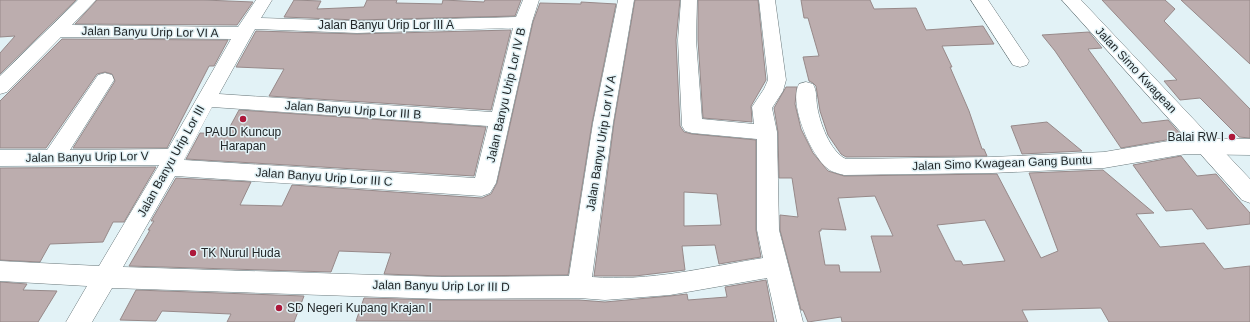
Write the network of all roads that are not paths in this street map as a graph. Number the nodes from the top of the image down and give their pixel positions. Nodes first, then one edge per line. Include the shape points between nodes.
1 (88, 0) edge
2 (264, 0) edge
3 (531, 0) edge
4 (626, 0) edge
5 (689, 0) edge
6 (767, 0) edge
7 (979, 0) edge
8 (1071, 0) edge
9 (523, 22) junction
10 (246, 28) junction
11 (58, 31) junction
12 (1020, 61) dead end
13 (105, 80) dead end
14 (1, 85) edge
15 (806, 89) dead end
16 (205, 100) junction
17 (500, 120) junction
18 (767, 132) junction
19 (1206, 145) junction
20 (1250, 147) edge
21 (0, 158) edge
22 (53, 158) junction
23 (171, 162) junction
24 (479, 188) joint
25 (1250, 194) edge
26 (776, 266) junction
27 (0, 271) edge
28 (105, 277) junction
29 (579, 286) junction
30 (79, 322) edge
31 (790, 322) edge

1 - 11 street
2 - 10 street, Jalan Banyu Urip Lor III
3 - 9 street, Jalan Banyu Urip Lor IV B
4 - 29 street, Jalan Banyu Urip Lor IV A via 603,123
5 - 18 street via 687,40 692,126
6 - 18 street via 777,80 762,107
7 - 12 street
8 - 19 street, Jalan Simo Kwagean
9 - 10 street, Jalan Banyu Urip Lor III A
9 - 17 street, Jalan Banyu Urip Lor IV B
10 - 11 street, Jalan Banyu Urip Lor VI A
10 - 16 street, Jalan Banyu Urip Lor III
11 - 14 street
13 - 22 street
15 - 19 street, Jalan Simo Kwagean Gang Buntu via 813,129 828,156 834,163 844,167 1104,160
16 - 17 street, Jalan Banyu Urip Lor III B
16 - 23 street, Jalan Banyu Urip Lor III
17 - 24 street, Jalan Banyu Urip Lor IV B via 485,183
18 - 26 street via 768,230
19 - 20 street, Jalan Simo Kwagean Gang Buntu
19 - 25 street, Jalan Simo Kwagean
21 - 22 street, Jalan Banyu Urip Lor V
22 - 23 street, Jalan Banyu Urip Lor V
23 - 24 street, Jalan Banyu Urip Lor III C
23 - 28 street, Jalan Banyu Urip Lor III
26 - 29 street, Jalan Banyu Urip Lor III D via 650,286
26 - 31 street
27 - 28 street, Jalan Banyu Urip Lor III D
28 - 29 street, Jalan Banyu Urip Lor III D via 442,288
28 - 30 street, Jalan Banyu Urip Lor III

